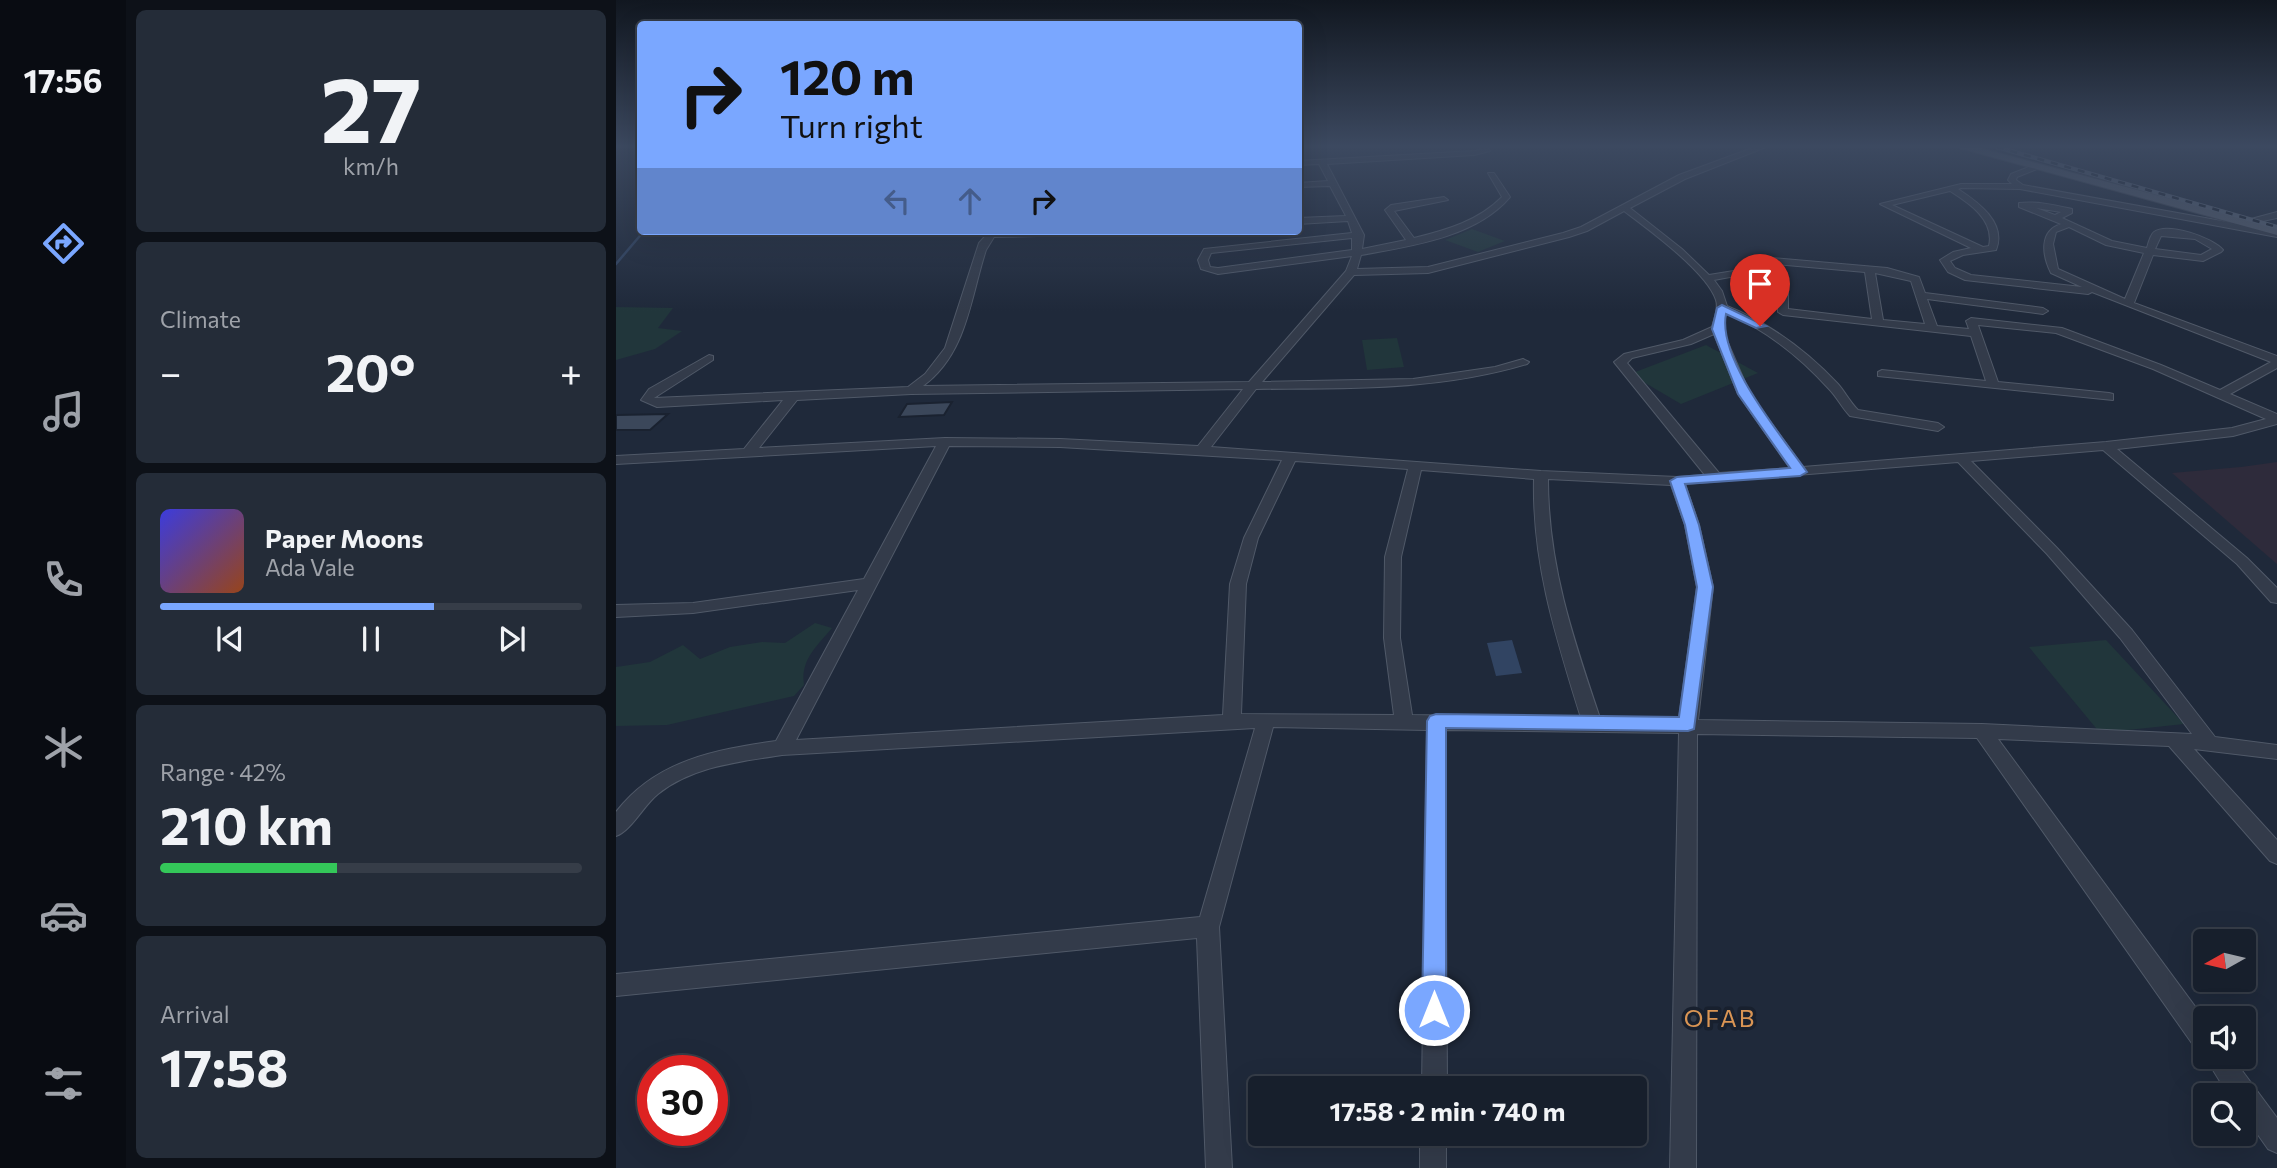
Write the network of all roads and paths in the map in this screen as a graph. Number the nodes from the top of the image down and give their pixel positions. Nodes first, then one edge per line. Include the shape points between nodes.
1 (1343, 202) edge
2 (1431, 202) edge
3 (1504, 202) edge
4 (1634, 202) edge
5 (1891, 202) edge
6 (1970, 202) edge
7 (2102, 202) edge
8 (2166, 202) edge
9 (1623, 207) junction
10 (2277, 215) edge
11 (2059, 216) dead end
12 (2260, 217) junction
13 (1352, 218) junction
14 (1302, 221) edge
15 (2277, 221) edge
16 (2245, 222) junction
17 (2070, 224) junction
18 (2277, 233) edge
19 (989, 235) edge
20 (1359, 235) junction
21 (1411, 241) junction
22 (1982, 250) junction
23 (1359, 252) junction
24 (2149, 252) junction
25 (1870, 270) junction
26 (1351, 272) junction
27 (1707, 278) junction
28 (1783, 278) dead end
29 (2096, 291) junction
30 (1920, 295) junction
31 (1965, 301) junction
32 (2128, 304) junction
33 (1722, 308) junction
34 (2043, 311) dead end
35 (1878, 323) junction
36 (1973, 327) junction
37 (1931, 328) junction
38 (1717, 329) junction
39 (709, 358) dead end
40 (1523, 362) dead end
41 (2277, 362) edge
42 (1882, 374) dead end
43 (1253, 384) junction
44 (1993, 385) junction
45 (911, 390) junction
46 (2221, 394) junction
47 (793, 396) junction
48 (2109, 397) dead end
49 (2277, 420) edge
50 (1938, 427) dead end
51 (945, 442) junction
52 (2106, 446) junction
53 (1202, 450) junction
54 (748, 453) junction
55 (1290, 458) junction
56 (1962, 459) junction
57 (616, 460) edge
58 (1415, 467) junction
59 (1800, 472) junction
60 (1541, 475) junction
61 (1716, 480) junction
62 (1677, 481) junction
63 (870, 583) junction
64 (2277, 598) edge
65 (616, 611) edge
66 (1266, 720) junction
67 (1404, 720) junction
68 (1436, 721) junction
69 (1231, 722) junction
70 (1592, 723) junction
71 (1688, 724) junction
72 (1982, 730) junction
73 (2174, 739) junction
74 (2210, 744) junction
75 (782, 748) junction
76 (2277, 752) edge
77 (619, 819) edge
78 (2277, 855) edge
79 (1208, 927) junction
80 (616, 985) edge
81 (2193, 1023) edge
82 (2226, 1069) edge
83 (1434, 1076) edge
84 (2277, 1140) edge
85 (1433, 1146) edge
86 (1219, 1168) edge
87 (1433, 1168) edge
88 (1683, 1168) edge

1 - 13 street
2 - 21 street via 1389,210
3 - 21 street via 1477,221
4 - 9 street
5 - 22 street via 1884,206
6 - 22 street via 1992,224 1995,244
7 - 18 street
8 - 16 main road
9 - 26 street via 1584,229 1448,266
9 - 27 street
10 - 12 street
11 - 17 street via 2068,211 2022,205
12 - 15 street
12 - 16 street
13 - 14 street
13 - 20 street
16 - 18 main road
17 - 24 street via 2109,243
17 - 29 street via 2051,234 2052,267
19 - 45 street via 980,252 956,343 941,367
20 - 23 street
20 - 23 street via 1207,251 1203,260 1206,269 1217,271
21 - 23 street
22 - 29 street via 1961,252 1945,260 1951,270 1969,278
23 - 26 street
24 - 24 street via 2203,258 2218,250 2215,244 2172,232 2157,234
24 - 32 street
25 - 27 street via 1761,260 1744,272
25 - 30 street via 1915,279
25 - 35 street
26 - 43 street
27 - 33 street via 1716,287
28 - 35 street via 1783,312
29 - 32 street
30 - 31 street
30 - 37 street
31 - 34 street
31 - 36 street
32 - 41 street
33 - 38 street
33 - 50 street via 1742,315 1790,347 1854,413
35 - 37 street
36 - 37 street
36 - 44 street
36 - 46 street via 2058,330
38 - 59 street via 1744,394
38 - 61 street via 1620,362
39 - 47 street via 647,400
40 - 43 street via 1413,383
41 - 46 street
42 - 44 street
43 - 45 street
43 - 53 street
44 - 48 street
45 - 47 street
46 - 49 street
47 - 54 street
49 - 52 street via 2234,432
51 - 53 street
51 - 54 street
51 - 63 street
52 - 56 street
52 - 64 street via 2242,561
53 - 55 street
54 - 57 street
55 - 58 street
55 - 69 street via 1251,538 1238,584
56 - 59 street
56 - 74 street via 2126,634
58 - 60 street
58 - 67 street via 1393,557 1392,638
59 - 61 street
60 - 62 street
60 - 70 street via 1546,558
61 - 62 street
62 - 71 street via 1705,587
63 - 65 street via 693,608
63 - 75 street
66 - 67 street
66 - 69 street
66 - 79 street
67 - 68 street
68 - 70 street
68 - 83 street
69 - 75 street
70 - 71 street
71 - 72 street
71 - 88 street
72 - 73 street
72 - 81 street
73 - 74 street
73 - 78 street
74 - 76 street
75 - 77 street via 710,758 678,769
79 - 80 street
79 - 86 street
82 - 84 street
85 - 87 street

